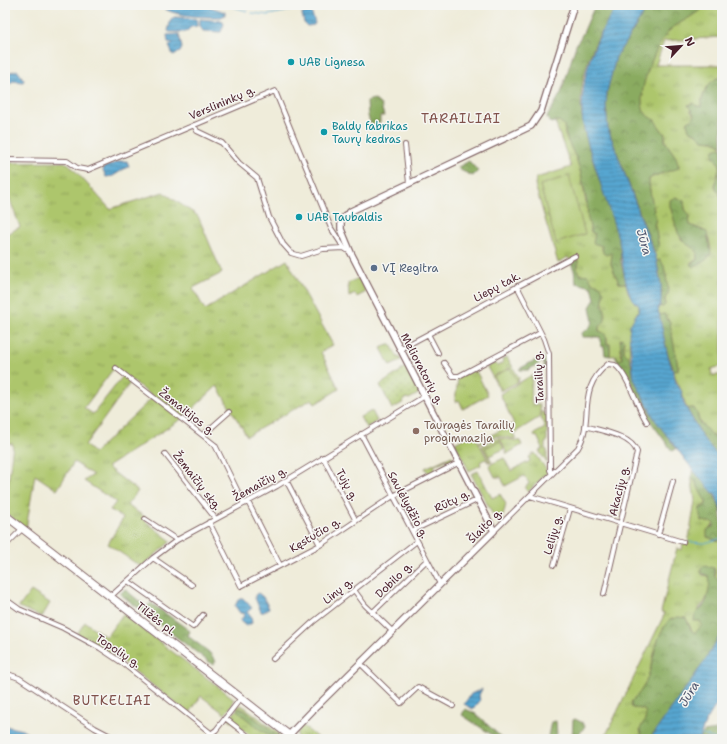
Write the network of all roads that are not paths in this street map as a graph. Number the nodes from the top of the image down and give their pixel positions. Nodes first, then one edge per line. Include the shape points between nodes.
1 (574, 5) edge
2 (194, 124) junction
3 (405, 146) dead end
4 (5, 160) edge
5 (409, 183) junction
6 (344, 248) junction
7 (351, 253) junction
8 (575, 256) dead end
9 (517, 286) junction
10 (540, 333) junction
11 (428, 334) junction
12 (400, 349) junction
13 (438, 353) dead end
14 (444, 363) dead end
15 (116, 368) dead end
16 (425, 396) junction
17 (229, 412) dead end
18 (647, 422) dead end
19 (585, 426) junction
20 (361, 434) junction
21 (203, 435) junction
22 (165, 454) dead end
23 (323, 457) junction
24 (460, 462) junction
25 (552, 474) junction
26 (286, 480) junction
27 (673, 481) dead end
28 (393, 496) junction
29 (530, 496) junction
30 (478, 498) junction
31 (246, 503) junction
32 (570, 509) junction
33 (5, 515) edge
34 (215, 518) junction
35 (145, 519) dead end
36 (356, 521) junction
37 (209, 522) junction
38 (621, 523) junction
39 (22, 529) junction
40 (412, 531) junction
41 (494, 531) junction
42 (658, 535) junction
43 (177, 540) junction
44 (417, 540) junction
45 (683, 542) dead end
46 (320, 545) junction
47 (5, 546) edge
48 (153, 558) junction
49 (427, 560) junction
50 (280, 565) junction
51 (554, 565) dead end
52 (128, 581) junction
53 (440, 584) junction
54 (192, 585) dead end
55 (354, 590) junction
56 (604, 594) dead end
57 (110, 597) junction
58 (5, 599) edge
59 (372, 613) junction
60 (203, 615) dead end
61 (392, 631) junction
62 (273, 659) dead end
63 (360, 663) junction
64 (5, 673) edge
65 (241, 698) junction
66 (453, 706) dead end
67 (225, 718) junction
68 (212, 734) junction
69 (292, 737) edge
70 (116, 739) edge
71 (204, 739) edge
72 (252, 739) edge

1 - 5 main road via 546,98 534,123
2 - 4 street, Verslininkų g. via 88,170 77,168 67,161
2 - 6 street via 197,131 222,143 239,163 257,178 269,217 283,244 291,253 300,256 323,249
2 - 6 street, Verslininkų g. via 275,91 325,214
3 - 5 street
5 - 7 main road, Melioratorių g. via 344,215 340,228
6 - 7 street, Verslininkų g.
7 - 12 main road, Melioratorių g.
8 - 9 street, Liepų tak.
9 - 10 street, Tarailių g.
9 - 11 street, Liepų tak.
10 - 14 street via 459,376 453,376
10 - 25 street, Tarailių g. via 550,360
11 - 12 street, Liepų tak.
11 - 13 street
12 - 16 main road, Melioratorių g.
15 - 21 street, Žemaitijos g.
16 - 20 street, Žemaičių g.
16 - 24 main road, Melioratorių g.
17 - 21 street
18 - 19 street, Šlaito g. via 624,376 619,368 611,364 601,372 589,390
19 - 25 street, Šlaito g. via 583,439 578,448
19 - 38 street, Akacijų g. via 625,439 636,448 637,455
20 - 23 street, Žemaičių g.
20 - 28 street, Saulėlydžio g.
21 - 31 street, Žemaitijos g. via 218,449
22 - 34 street, Žemaičių skg.
23 - 26 street, Žemaičių g.
23 - 36 street, Tujų g.
24 - 28 street, Kęstučio g.
24 - 30 main road, Melioratorių g.
25 - 29 street, Šlaito g.
26 - 31 street, Žemaičių g.
26 - 46 street
27 - 42 street
28 - 36 street, Kęstučio g.
28 - 40 street, Saulėlydžio g.
29 - 32 street
29 - 41 street, Šlaito g.
30 - 40 street, Rūtų g.
30 - 41 main road, Melioratorių g.
31 - 34 street, Žemaičių g.
31 - 50 street, Žemaitijos g.
32 - 38 street
32 - 51 street, Lelijų g.
33 - 39 highway, Tilžės pl.
34 - 37 street, Žemaičių g.
35 - 43 street
36 - 46 street, Kęstučio g.
37 - 43 street, Žemaičių g.
37 - 50 street, Kęstučio g. via 241,586
38 - 42 street
38 - 56 street, Akacijų g.
39 - 47 street
39 - 57 highway, Tilžės pl.
40 - 44 street, Saulėlydžio g.
41 - 53 main road, Šlaito g.
42 - 45 street
43 - 48 street, Žemaičių g.
44 - 49 street, Saulėlydžio g.
44 - 55 street, Linų g.
46 - 50 street, Kęstučio g.
48 - 52 street, Žemaičių g.
48 - 54 street
49 - 53 street, Saulėlydžio g.
49 - 59 street, Dobilo g.
52 - 57 street, Žemaičių g.
52 - 60 street via 193,627
53 - 61 main road, Šlaito g.
55 - 59 street, Dobilo g.
55 - 62 street, Linų g. via 313,622
57 - 65 highway, Tilžės pl.
58 - 68 street, Topolių g. via 100,648
59 - 61 street, Dobilo g.
61 - 63 main road, Šlaito g.
63 - 66 street via 401,703 418,686
63 - 69 main road, Šlaito g.
64 - 70 street via 19,678
65 - 67 street
65 - 69 highway, Tilžės pl.
67 - 68 street
67 - 72 street
68 - 71 street

